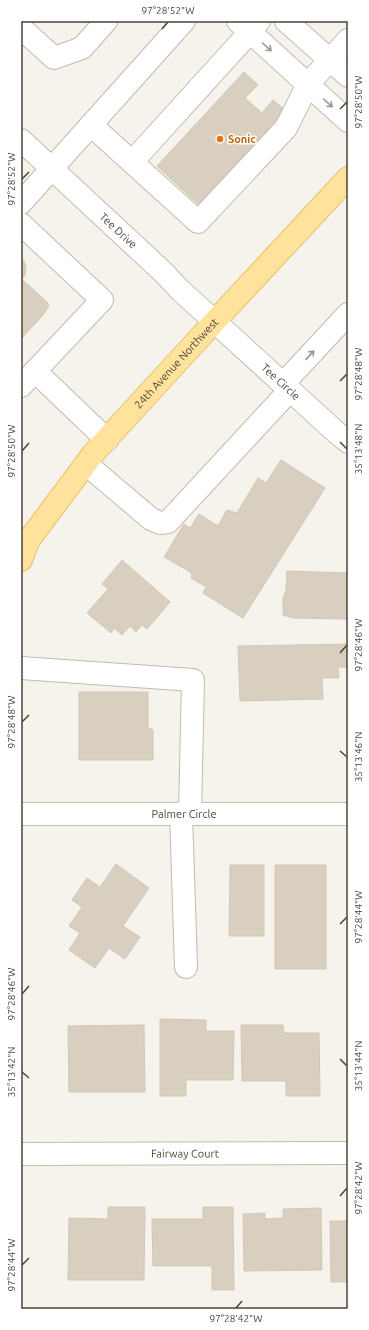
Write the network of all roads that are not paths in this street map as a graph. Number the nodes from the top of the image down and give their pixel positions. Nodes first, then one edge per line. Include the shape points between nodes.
1 (106, 21) edge
2 (184, 21) edge
3 (286, 21) edge
4 (249, 25) edge
5 (21, 28) edge
6 (348, 40) edge
7 (330, 60) junction
8 (348, 76) edge
9 (308, 84) junction
10 (348, 121) edge
11 (91, 125) junction
12 (21, 140) edge
13 (132, 162) junction
14 (52, 169) junction
15 (348, 178) edge
16 (21, 203) edge
17 (21, 224) edge
18 (348, 314) edge
19 (215, 321) junction
20 (28, 379) edge
21 (287, 387) junction
22 (347, 439) edge
23 (107, 440) junction
24 (86, 464) junction
25 (21, 560) edge
26 (21, 668) edge
27 (186, 813) junction
28 (21, 814) edge
29 (348, 814) edge
30 (186, 967) dead end
31 (348, 1153) edge
32 (21, 1154) edge

1 - 5 street via 82,48 54,58
2 - 11 street
3 - 7 street
4 -> 9 street
4 - 13 street
6 - 7 street
7 - 8 street
7 - 9 street
9 -> 10 street
9 - 13 street via 286,128 198,222
11 - 13 street
11 - 14 street
12 - 14 street, Tee Drive
14 - 16 street
14 - 19 street, Tee Drive
15 - 19 main road, 24th Avenue Northwest
17 - 20 street via 102,300
21 -> 18 street
19 - 21 street, Tee Circle
19 - 23 main road, 24th Avenue Northwest
20 - 23 street
21 - 22 street, Tee Circle
21 - 24 street via 168,522 160,523 151,518
23 - 24 main road, 24th Avenue Northwest
24 - 25 main road, 24th Avenue Northwest via 28,541
26 - 27 street via 193,680
27 - 28 street, Palmer Circle
27 - 29 street, Palmer Circle
27 - 30 street
31 - 32 street, Fairway Court

